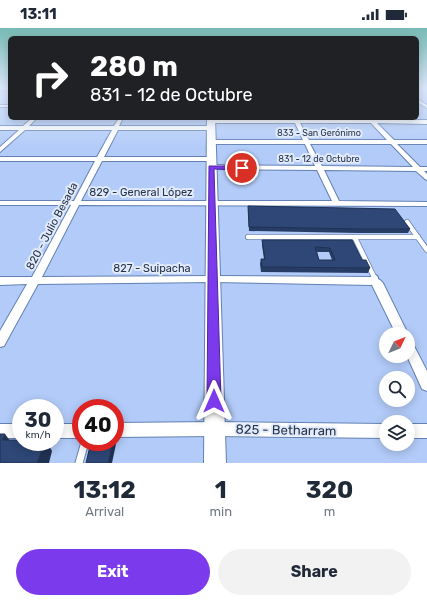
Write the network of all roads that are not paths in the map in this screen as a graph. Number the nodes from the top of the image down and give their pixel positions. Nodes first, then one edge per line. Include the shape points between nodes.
1 (33, 120) edge
2 (121, 120) edge
3 (296, 120) edge
4 (371, 120) edge
5 (427, 122) edge
6 (211, 127) edge
7 (0, 128) edge
8 (24, 128) junction
9 (116, 128) junction
10 (307, 142) junction
11 (393, 142) junction
12 (427, 142) edge
13 (0, 150) edge
14 (0, 158) edge
15 (100, 159) junction
16 (211, 163) junction
17 (321, 168) junction
18 (418, 169) junction
19 (427, 169) edge
20 (427, 178) edge
21 (0, 203) edge
22 (212, 203) junction
23 (76, 204) junction
24 (337, 204) junction
25 (427, 204) edge
26 (407, 222) edge
27 (248, 237) dead end
28 (418, 237) junction
29 (354, 238) junction
30 (427, 250) edge
31 (213, 279) junction
32 (0, 280) edge
33 (35, 280) junction
34 (376, 282) junction
35 (398, 327) edge
36 (0, 342) edge
37 (415, 360) edge
38 (427, 385) edge
39 (214, 429) junction
40 (0, 430) edge
41 (124, 430) edge
42 (12, 431) edge
43 (379, 431) edge
44 (415, 431) edge
45 (427, 431) edge
46 (82, 451) edge
47 (79, 463) edge
48 (215, 463) edge

1 - 8 street
2 - 9 street, 820 - Julio Besada
3 - 4 street
3 - 6 street
3 - 10 street
4 - 5 street
4 - 11 street
6 - 9 street
6 - 10 street, 833 - San Gerónimo
6 - 16 street
7 - 8 street
8 - 9 street
8 - 13 street
9 - 15 street, 820 - Julio Besada
10 - 11 street, 833 - San Gerónimo
10 - 17 street
11 - 12 street, 833 - San Gerónimo
11 - 18 street
14 - 15 street
15 - 16 street
15 - 23 street, 820 - Julio Besada
16 - 17 street, 831 - 12 de Octubre
16 - 22 street
17 - 18 street, 831 - 12 de Octubre
17 - 24 street
18 - 19 street, 831 - 12 de Octubre
18 - 20 street
21 - 23 street, 829 - General López
22 - 23 street, 829 - General López
22 - 24 street, 829 - General López
22 - 31 street
23 - 33 street, 820 - Julio Besada
24 - 25 street, 829 - General López
26 - 28 lane
27 - 29 lane
28 - 29 lane
28 - 30 lane
29 - 34 lane
31 - 33 street, 827 - Suipacha
31 - 34 street, 827 - Suipacha
31 - 39 street
32 - 33 street, 827 - Suipacha
33 - 36 street, 820 - Julio Besada
34 - 35 street
37 - 38 street
39 - 41 street, 825 - Betharram
39 - 43 street, 825 - Betharram
39 - 48 street
40 - 42 street
44 - 45 street
46 - 47 lane

